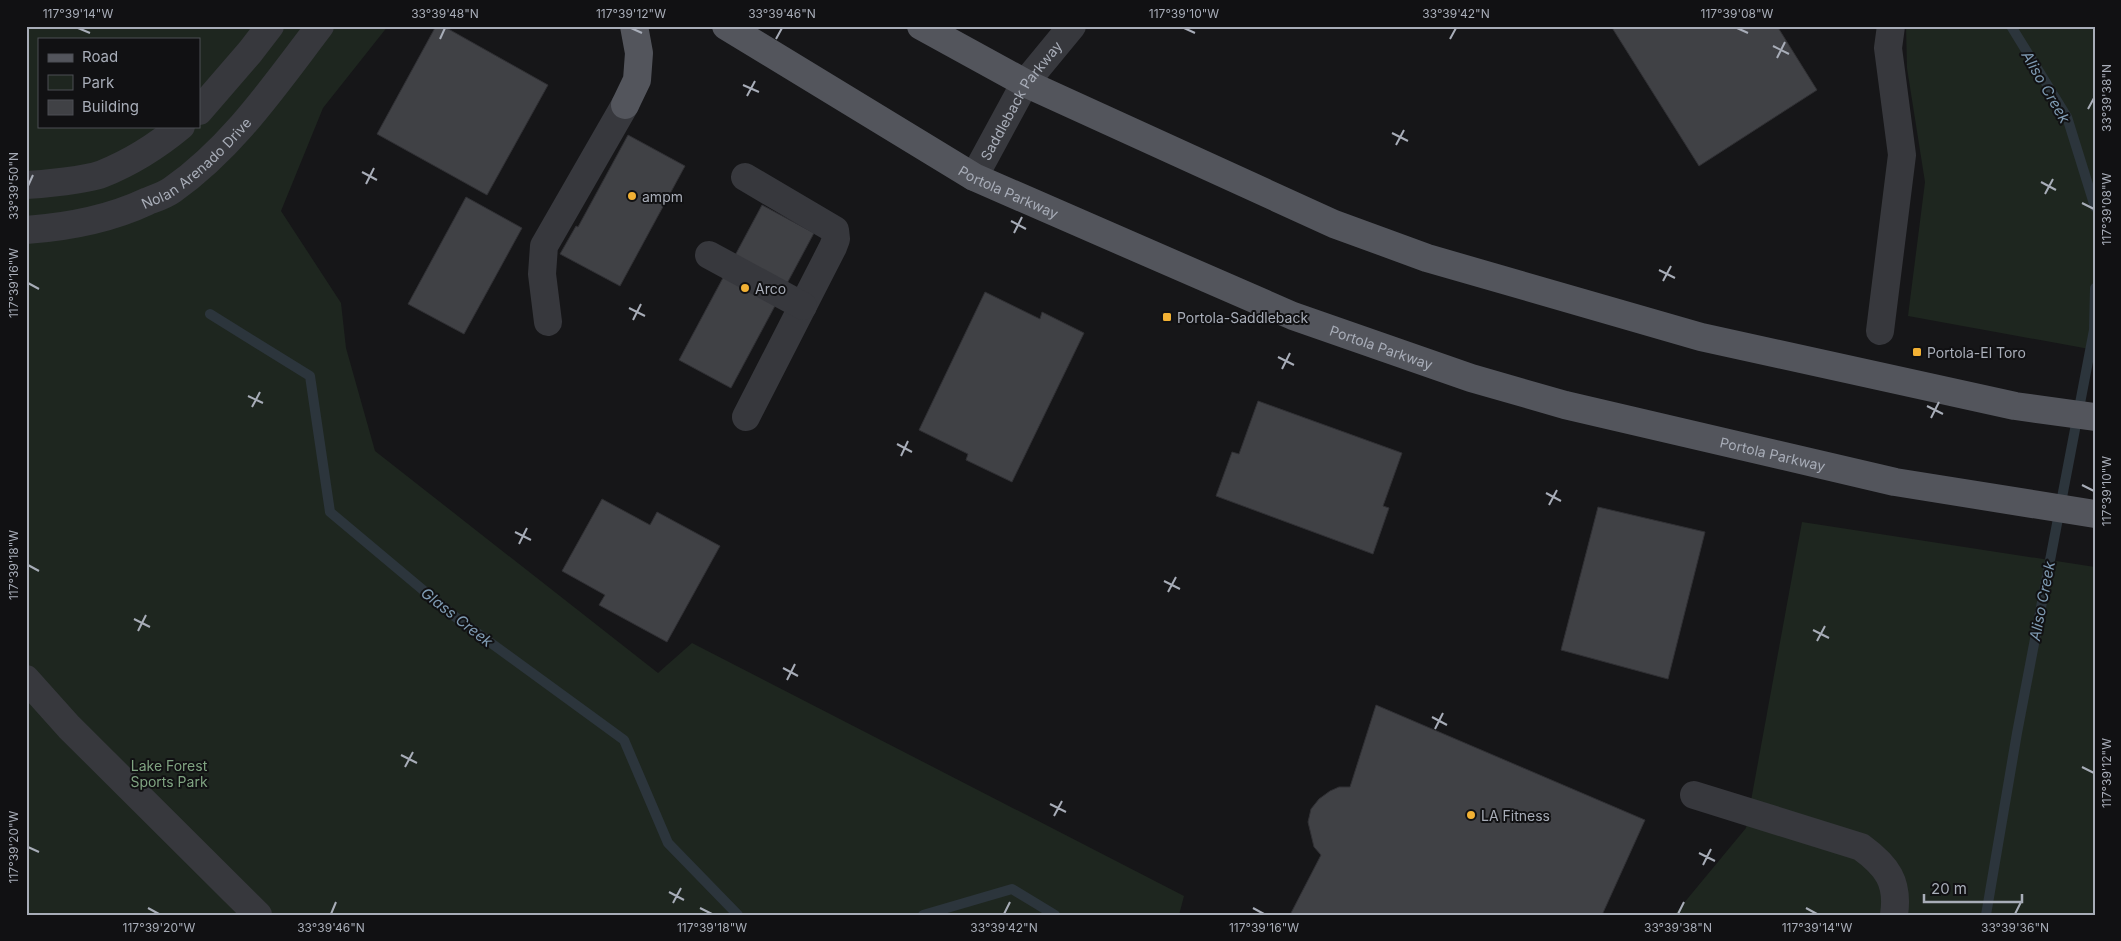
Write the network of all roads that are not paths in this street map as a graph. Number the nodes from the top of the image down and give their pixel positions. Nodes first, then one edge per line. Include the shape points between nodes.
1 (270, 26) edge
2 (320, 26) edge
3 (634, 26) edge
4 (726, 26) edge
5 (921, 26) edge
6 (1072, 26) edge
7 (1891, 26) edge
8 (1025, 84) junction
9 (625, 105) joint
10 (200, 109) edge
11 (178, 128) edge
12 (745, 177) dead end
13 (974, 177) junction
14 (26, 184) edge
15 (26, 230) edge
16 (709, 255) dead end
17 (803, 306) junction
18 (548, 322) dead end
19 (1880, 331) dead end
20 (746, 417) dead end
21 (2095, 417) edge
22 (2095, 514) edge
23 (26, 679) edge
24 (1694, 795) dead end
25 (258, 915) edge
26 (1894, 915) edge

1 - 10 street
2 - 15 street, Nolan Arenado Drive via 252,116 212,157 171,191 124,213 60,228
3 - 9 main road via 639,53 637,80
4 - 13 main road, Portola Parkway
5 - 8 main road
6 - 8 street, Saddleback Parkway
7 - 19 street via 1888,48 1902,155
8 - 13 street, Saddleback Parkway
8 - 21 main road via 1334,224 1427,258 1701,336 2015,406
9 - 18 street via 544,246 542,274
11 - 14 street via 152,149 101,174
12 - 17 street via 835,230 833,247
13 - 22 main road, Portola Parkway via 1293,316 1470,378 1565,405 1876,477
16 - 17 street
17 - 20 street
23 - 25 street via 69,727
24 - 26 street via 1861,847 1878,859 1892,879 1896,900

